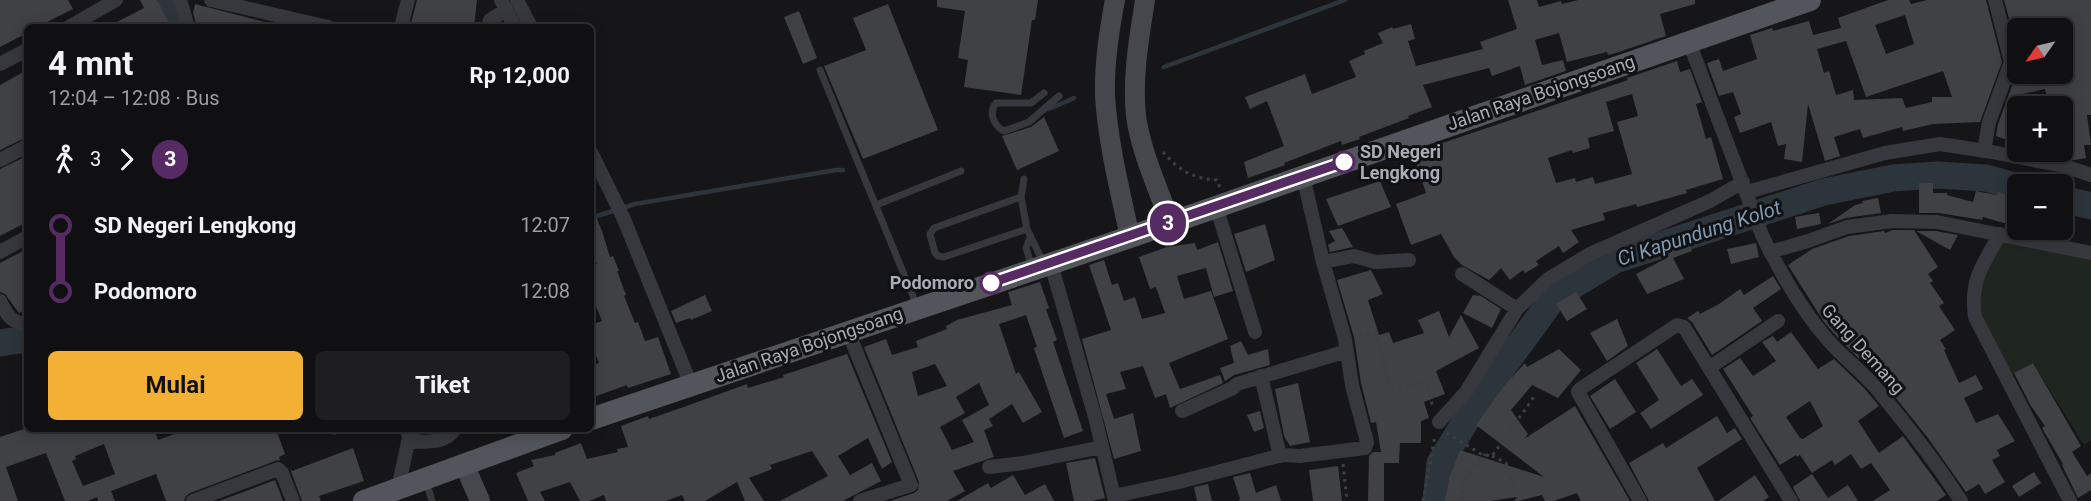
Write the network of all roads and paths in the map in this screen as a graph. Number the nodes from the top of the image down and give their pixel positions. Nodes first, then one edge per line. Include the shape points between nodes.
1 (90, 0) edge
2 (116, 0) edge
3 (180, 0) edge
4 (211, 0) edge
5 (408, 0) edge
6 (517, 0) edge
7 (1115, 0) edge
8 (1145, 0) edge
9 (1810, 0) edge
10 (1995, 0) edge
11 (504, 5) edge
12 (95, 14) junction
13 (75, 24) edge
14 (187, 24) edge
15 (315, 24) edge
16 (402, 24) edge
17 (489, 24) edge
18 (514, 24) edge
19 (529, 24) edge
20 (1689, 42) junction
21 (24, 52) edge
22 (0, 64) edge
23 (820, 70) dead end
24 (1044, 93) dead end
25 (1059, 96) dead end
26 (1137, 118) junction
27 (1109, 124) junction
28 (1159, 145) dead end
29 (24, 148) edge
30 (1983, 151) junction
31 (594, 158) edge
32 (0, 160) edge
33 (961, 171) dead end
34 (2091, 175) edge
35 (1303, 176) junction
36 (1024, 179) dead end
37 (1746, 191) junction
38 (1022, 197) junction
39 (876, 205) junction
40 (1221, 205) junction
41 (1170, 222) junction
42 (1027, 229) junction
43 (2000, 234) junction
44 (1130, 237) junction
45 (1030, 238) junction
46 (24, 239) edge
47 (0, 252) edge
48 (1770, 252) junction
49 (2091, 253) edge
50 (1409, 260) dead end
51 (1323, 262) junction
52 (1043, 266) junction
53 (1462, 274) dead end
54 (0, 302) edge
55 (918, 308) junction
56 (1517, 309) junction
57 (1778, 321) dead end
58 (24, 324) edge
59 (848, 332) junction
60 (1255, 332) dead end
61 (1346, 345) junction
62 (1709, 368) junction
63 (1261, 376) junction
64 (691, 385) junction
65 (1534, 397) dead end
66 (1182, 411) dead end
67 (594, 418) edge
68 (1440, 426) junction
69 (453, 432) edge
70 (554, 432) edge
71 (405, 435) edge
72 (1102, 447) junction
73 (1341, 452) junction
74 (1485, 454) junction
75 (1280, 456) junction
76 (1492, 456) junction
77 (464, 464) junction
78 (989, 467) dead end
79 (425, 478) junction
80 (398, 489) junction
81 (1114, 498) edge
82 (193, 501) edge
83 (293, 501) edge
84 (365, 501) edge
85 (432, 501) edge
86 (480, 501) edge
87 (860, 501) edge
88 (1347, 501) edge
89 (1423, 501) edge
90 (1463, 501) edge
91 (1517, 501) edge
92 (1640, 501) edge
93 (1791, 501) edge
94 (1961, 501) edge
95 (2070, 501) edge

1 - 12 street
2 - 12 street
3 - 14 street
4 - 15 street
5 - 16 street
6 - 19 street
7 - 27 street via 1105,95
8 - 26 street via 1136,62
9 - 20 main road, Jalan Raya Bojongsoang
10 - 30 street via 2012,62 1989,122
11 - 17 street
11 - 18 street
12 - 13 street
20 - 35 main road, Jalan Raya Bojongsoang
20 - 37 street, Gang Demang
21 - 22 street
23 - 39 lane
24 - 25 lane via 1031,103 996,103 991,113 997,126 1004,131 1029,122
26 - 27 street via 1124,135 1114,133
26 - 41 street via 1148,163
27 - 44 street
28 - 40 path via 1180,170 1198,178 1217,180
29 - 32 street
30 - 34 street
30 - 37 street via 1940,144 1885,153
31 - 64 street via 620,211
33 - 39 lane
35 - 40 main road, Jalan Raya Bojongsoang
35 - 51 street
36 - 38 lane
37 - 48 street, Gang Demang
37 - 56 street via 1710,201 1590,254 1548,279
38 - 42 lane
38 - 42 lane via 934,228 930,234 935,253 944,257
39 - 55 lane
40 - 41 main road, Jalan Raya Bojongsoang
40 - 60 street
41 - 44 main road, Jalan Raya Bojongsoang
42 - 45 lane
43 - 48 street via 1937,222 1892,221 1847,227
43 - 49 street
43 - 95 street via 1978,273 1975,317
44 - 52 main road, Jalan Raya Bojongsoang
45 - 52 lane
45 - 52 lane via 1026,248
46 - 47 street
48 - 94 street, Gang Demang via 1810,318 1875,387
50 - 51 street via 1375,262 1354,256
51 - 61 street
52 - 55 main road, Jalan Raya Bojongsoang
52 - 72 street
53 - 56 street
54 - 58 street via 15,323
55 - 59 main road, Jalan Raya Bojongsoang
56 - 68 street via 1466,392
57 - 62 street
59 - 64 main road, Jalan Raya Bojongsoang
59 - 87 street via 911,485
61 - 63 street
61 - 68 path via 1376,333 1390,387 1425,384
61 - 73 street via 1367,442 1363,449
62 - 92 street via 1684,327 1677,325 1580,388 1578,392
62 - 93 street
63 - 66 street
63 - 75 street
64 - 67 main road, Jalan Raya Bojongsoang
65 - 76 path
68 - 74 path
68 - 89 path
69 - 71 street via 439,441
70 - 77 main road
71 - 80 street
72 - 78 street
72 - 81 street
73 - 75 street
73 - 88 path
74 - 76 path
74 - 90 path via 1463,482
75 - 81 street
76 - 91 path via 1506,463
77 - 79 main road
77 - 86 street
79 - 80 main road
79 - 85 lane
80 - 84 main road
82 - 83 street via 274,469 282,473

